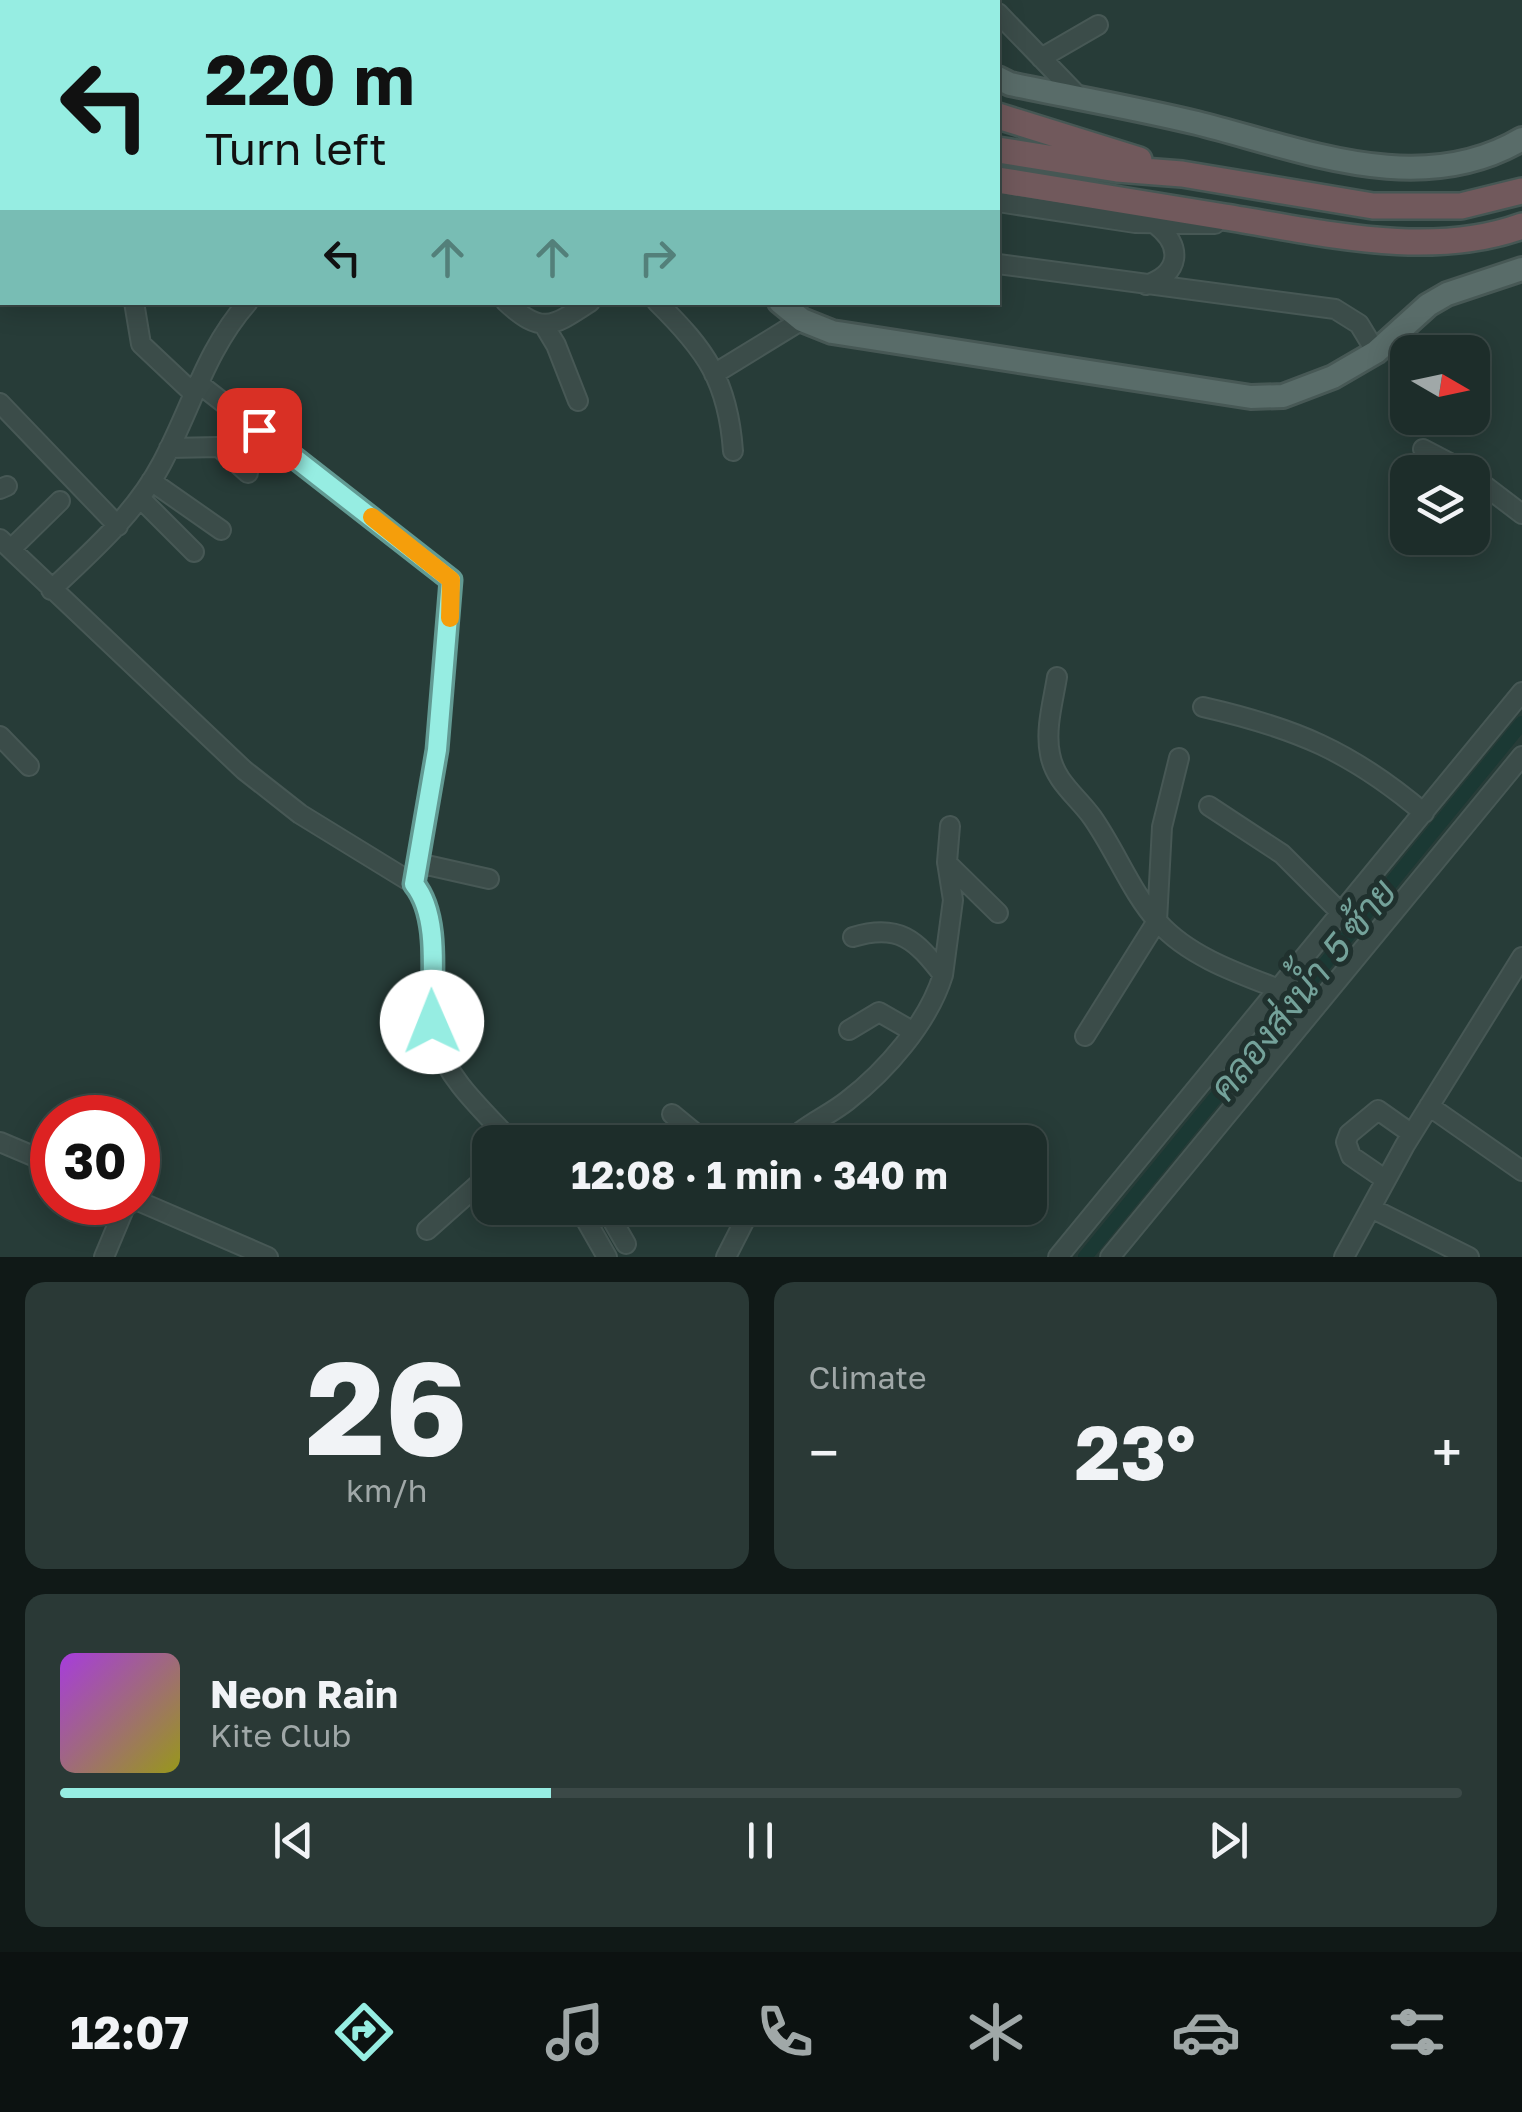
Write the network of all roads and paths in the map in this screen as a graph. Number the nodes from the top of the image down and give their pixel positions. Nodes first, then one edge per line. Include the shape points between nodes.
1 (1000, 15) edge
2 (1098, 26) dead end
3 (1041, 58) junction
4 (1000, 79) edge
5 (1080, 98) junction
6 (1000, 117) edge
7 (1522, 139) edge
8 (1000, 150) edge
9 (1182, 174) junction
10 (1000, 180) edge
11 (1522, 191) edge
12 (1000, 202) edge
13 (1260, 222) junction
14 (1155, 224) junction
15 (1522, 226) edge
16 (1000, 264) edge
17 (1522, 269) edge
18 (1146, 285) junction
19 (134, 305) edge
20 (246, 305) edge
21 (509, 305) edge
22 (585, 305) edge
23 (660, 305) edge
24 (784, 305) edge
25 (802, 320) junction
26 (544, 325) junction
27 (1376, 352) junction
28 (714, 374) junction
29 (196, 388) junction
30 (578, 401) dead end
31 (0, 404) edge
32 (169, 448) junction
33 (1423, 448) dead end
34 (732, 451) dead end
35 (1436, 455) edge
36 (248, 473) dead end
37 (151, 481) junction
38 (1490, 489) edge
39 (140, 498) junction
40 (60, 501) dead end
41 (1522, 514) edge
42 (118, 526) junction
43 (221, 530) dead end
44 (6, 544) edge
45 (194, 552) dead end
46 (51, 590) junction
47 (1057, 678) dead end
48 (1522, 692) edge
49 (1203, 707) dead end
50 (0, 736) edge
51 (1522, 756) edge
52 (1180, 758) dead end
53 (28, 766) dead end
54 (1209, 806) dead end
55 (1424, 813) junction
56 (950, 826) dead end
57 (947, 862) junction
58 (418, 863) junction
59 (489, 879) dead end
60 (414, 884) junction
61 (998, 913) dead end
62 (1341, 913) junction
63 (1157, 920) junction
64 (854, 938) dead end
65 (1522, 957) edge
66 (943, 976) junction
67 (1279, 989) junction
68 (849, 1030) dead end
69 (912, 1031) junction
70 (1085, 1036) dead end
71 (1429, 1106) junction
72 (672, 1114) dead end
73 (497, 1125) edge
74 (685, 1125) edge
75 (811, 1125) edge
76 (1412, 1134) junction
77 (0, 1142) edge
78 (30, 1155) edge
79 (1522, 1171) edge
80 (1386, 1180) junction
81 (472, 1190) edge
82 (1371, 1208) junction
83 (160, 1210) edge
84 (117, 1225) edge
85 (589, 1225) edge
86 (615, 1225) edge
87 (742, 1225) edge
88 (427, 1230) dead end
89 (626, 1244) dead end
90 (104, 1257) edge
91 (268, 1257) edge
92 (607, 1257) edge
93 (726, 1257) edge
94 (1058, 1257) edge
95 (1110, 1257) edge
96 (1344, 1257) edge
97 (1468, 1257) edge

1 - 3 street
2 - 3 street
3 - 5 street
4 - 5 main road
5 - 7 main road via 1393,169 1472,162
6 - 9 highway
8 - 9 highway
9 - 11 highway via 1405,208 1462,206
10 - 13 highway
12 - 14 street
13 - 14 street
13 - 15 highway via 1424,241
14 - 18 street via 1174,245 1175,261 1166,276
16 - 18 street
17 - 27 main road via 1447,294
18 - 27 street via 1336,309 1359,324
19 - 29 street via 140,344
20 - 29 street via 214,346
21 - 26 street
22 - 26 street
23 - 28 street via 694,338
24 - 25 main road
25 - 27 main road via 832,332 1252,397 1284,396
25 - 28 street
26 - 30 street
28 - 34 street via 726,402
29 - 32 street
29 - 58 street via 451,580 437,750
31 - 42 street
32 - 36 street via 218,447
32 - 37 street
33 - 35 street
37 - 39 street
37 - 43 street
38 - 41 street
39 - 42 street
39 - 45 street
40 - 44 street
42 - 46 street
44 - 46 street
46 - 60 street via 244,770 300,814
47 - 63 street via 1049,722 1060,781 1089,813
48 - 55 street
49 - 55 street via 1341,752
50 - 53 street
51 - 95 street
52 - 63 street via 1162,827
54 - 62 street via 1282,854
55 - 62 street
56 - 57 street
57 - 61 street
57 - 66 street via 953,900
58 - 59 street
58 - 60 street
60 - 73 street via 424,896 429,924 439,1050
62 - 67 street
63 - 67 street via 1232,972
63 - 70 street
64 - 66 street via 893,931
65 - 71 street
66 - 69 street
67 - 94 street
68 - 69 street via 879,1012
69 - 75 street via 858,1091
71 - 76 street
71 - 79 street
72 - 74 street
76 - 80 street
76 - 80 street via 1378,1110 1350,1134 1351,1156
77 - 78 street
80 - 82 street
81 - 88 street
82 - 96 street
82 - 97 street
83 - 91 street
84 - 90 street
85 - 92 street
86 - 89 street
87 - 93 street

